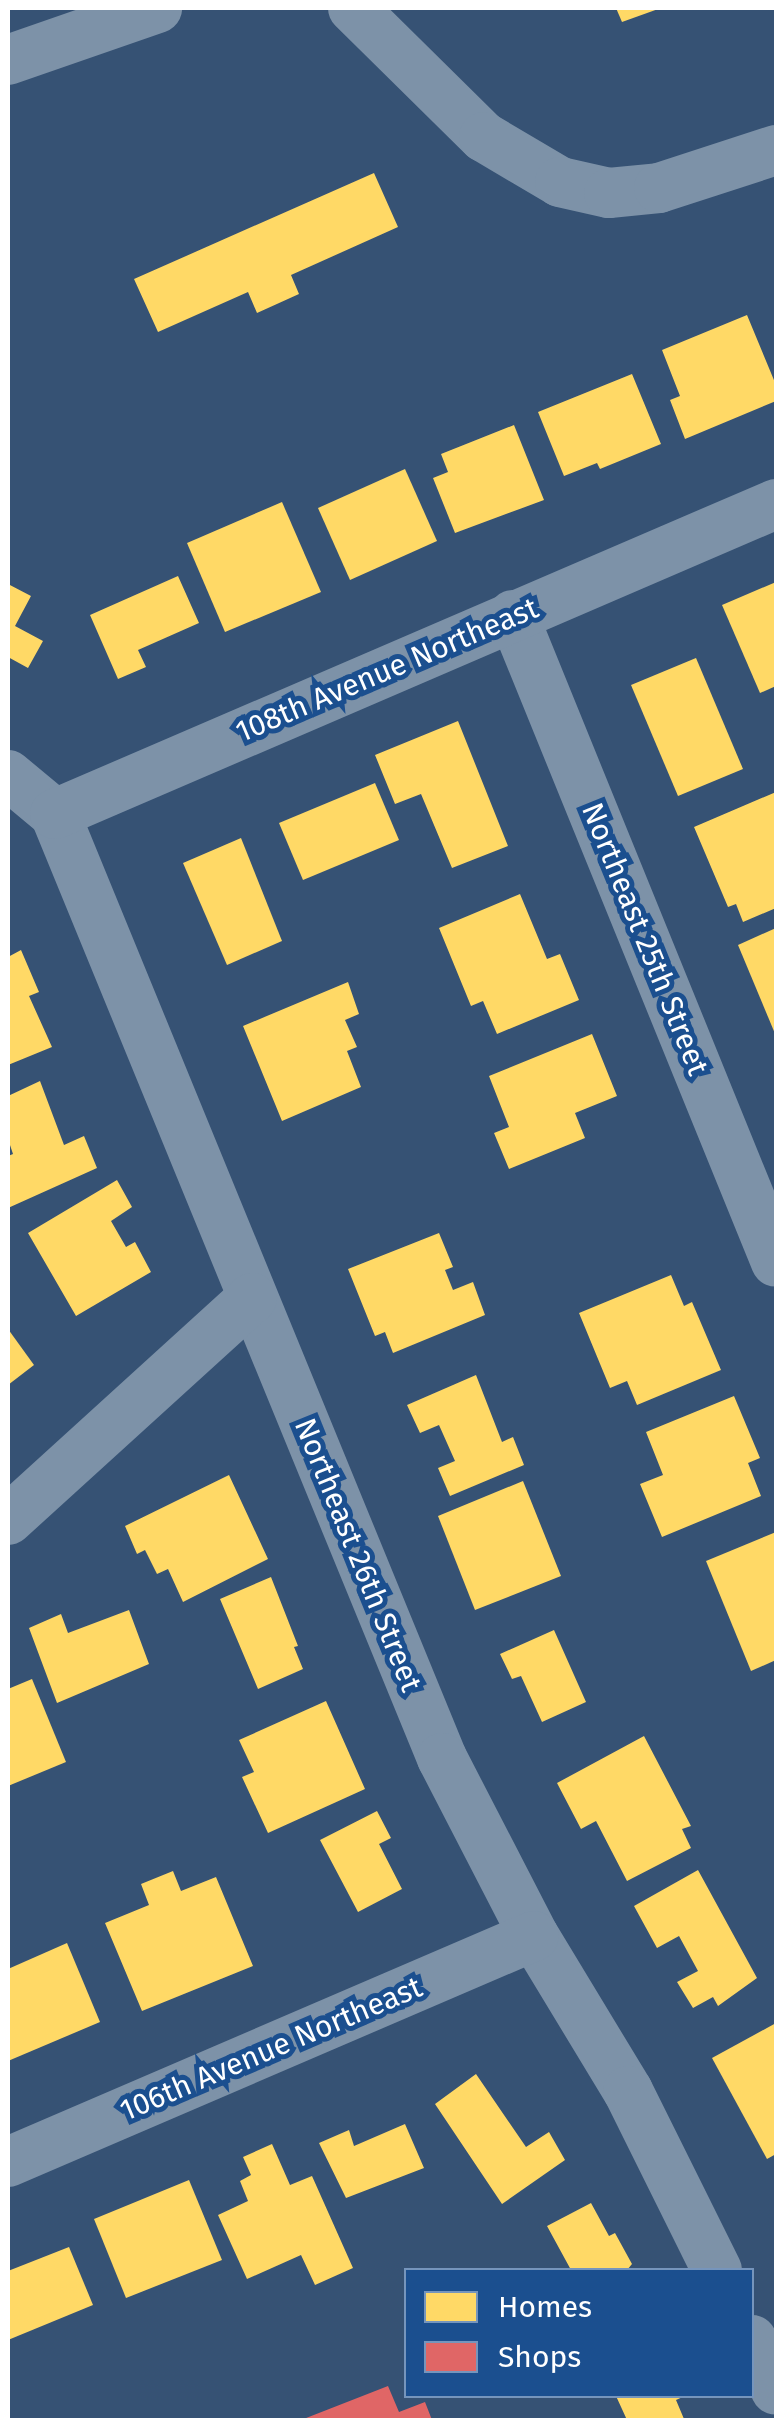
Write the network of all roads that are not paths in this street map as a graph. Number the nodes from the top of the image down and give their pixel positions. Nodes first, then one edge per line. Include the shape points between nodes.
1 (157, 8) edge
2 (353, 8) edge
3 (8, 60) edge
4 (776, 150) edge
5 (776, 504) edge
6 (513, 616) junction
7 (8, 775) edge
8 (55, 814) junction
9 (776, 1262) edge
10 (252, 1298) junction
11 (8, 1520) edge
12 (534, 1936) junction
13 (8, 2162) edge
14 (716, 2268) edge
15 (754, 2344) edge
16 (776, 2390) edge

1 - 3 street
2 - 4 street via 484,137 560,182 609,193 660,188
5 - 6 street, 108th Avenue Northeast
6 - 8 street, 108th Avenue Northeast
6 - 9 street, Northeast 25th Street
7 - 8 street
8 - 10 street, Northeast 26th Street
10 - 11 street
10 - 12 street, Northeast 26th Street via 442,1758
12 - 13 street, 106th Avenue Northeast
12 - 14 street, Northeast 26th Street via 628,2091
15 - 16 street

